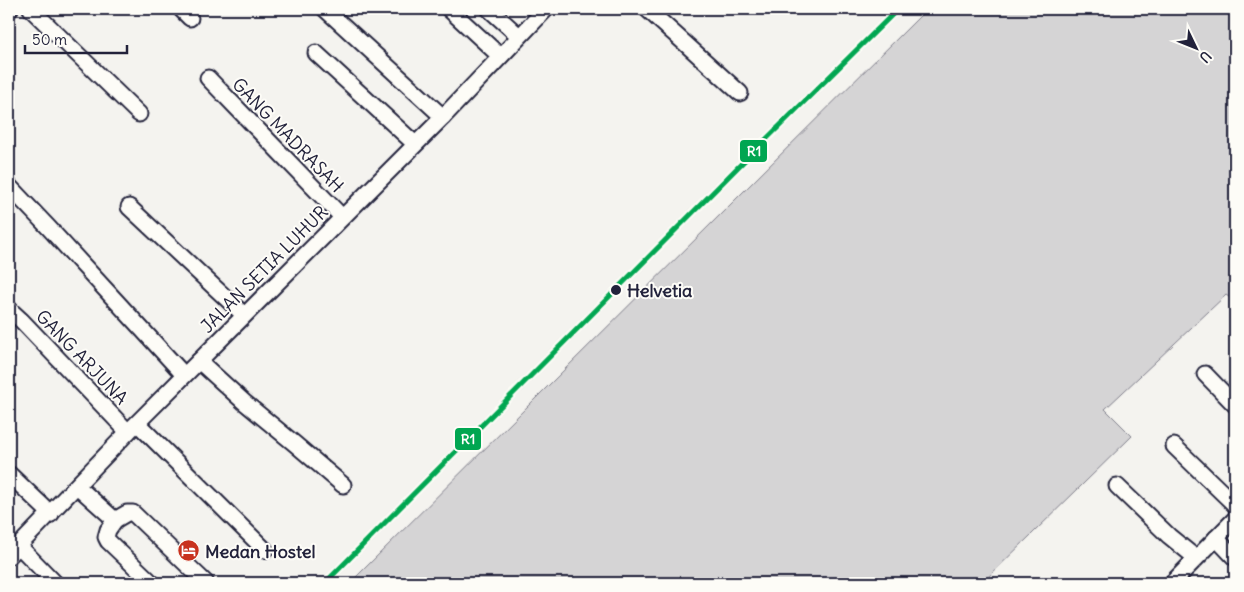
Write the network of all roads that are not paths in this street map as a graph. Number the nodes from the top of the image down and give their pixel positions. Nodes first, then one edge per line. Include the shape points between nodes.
1 (31, 9) edge
2 (325, 9) edge
3 (449, 9) edge
4 (489, 9) edge
5 (546, 9) edge
6 (647, 9) edge
7 (519, 36) junction
8 (316, 53) dead end
9 (500, 56) junction
10 (208, 78) dead end
11 (740, 93) dead end
12 (139, 114) dead end
13 (442, 117) junction
14 (414, 143) junction
15 (9, 186) edge
16 (129, 207) dead end
17 (342, 217) junction
18 (9, 309) edge
19 (244, 315) junction
20 (199, 361) junction
21 (1205, 374) dead end
22 (184, 375) junction
23 (1235, 405) edge
24 (133, 428) junction
25 (1174, 446) dead end
26 (9, 474) edge
27 (77, 486) junction
28 (343, 486) dead end
29 (1117, 486) dead end
30 (1235, 505) edge
31 (51, 514) junction
32 (1235, 518) edge
33 (115, 520) junction
34 (1216, 538) junction
35 (265, 550) dead end
36 (14, 551) edge
37 (1196, 558) junction
38 (1235, 558) edge
39 (55, 583) edge
40 (152, 583) edge
41 (206, 583) edge
42 (1172, 583) edge

1 - 12 street
2 - 13 street
3 - 9 street
4 - 7 street
5 - 7 street, JALAN SETIA LUHUR
6 - 11 street
7 - 9 street, JALAN SETIA LUHUR
8 - 14 street
9 - 13 street, JALAN SETIA LUHUR
10 - 17 street, GANG MADRASAH
13 - 14 street, JALAN SETIA LUHUR
14 - 17 street, JALAN SETIA LUHUR
15 - 22 street
16 - 19 street
17 - 19 street, JALAN SETIA LUHUR
18 - 24 street, GANG ARJUNA
19 - 20 street, JALAN SETIA LUHUR
20 - 22 street, JALAN SETIA LUHUR
20 - 28 street
21 - 23 street
22 - 24 street, JALAN SETIA LUHUR
24 - 27 street, JALAN SETIA LUHUR
24 - 35 street, GANG ARJUNA
25 - 30 street
26 - 31 street
27 - 31 street, JALAN SETIA LUHUR
27 - 33 street
29 - 37 street
31 - 36 street, JALAN SETIA LUHUR
32 - 34 street
33 - 40 street via 108,530 108,541
33 - 41 street via 133,513
34 - 37 street
34 - 38 street
36 - 39 street
37 - 42 street

